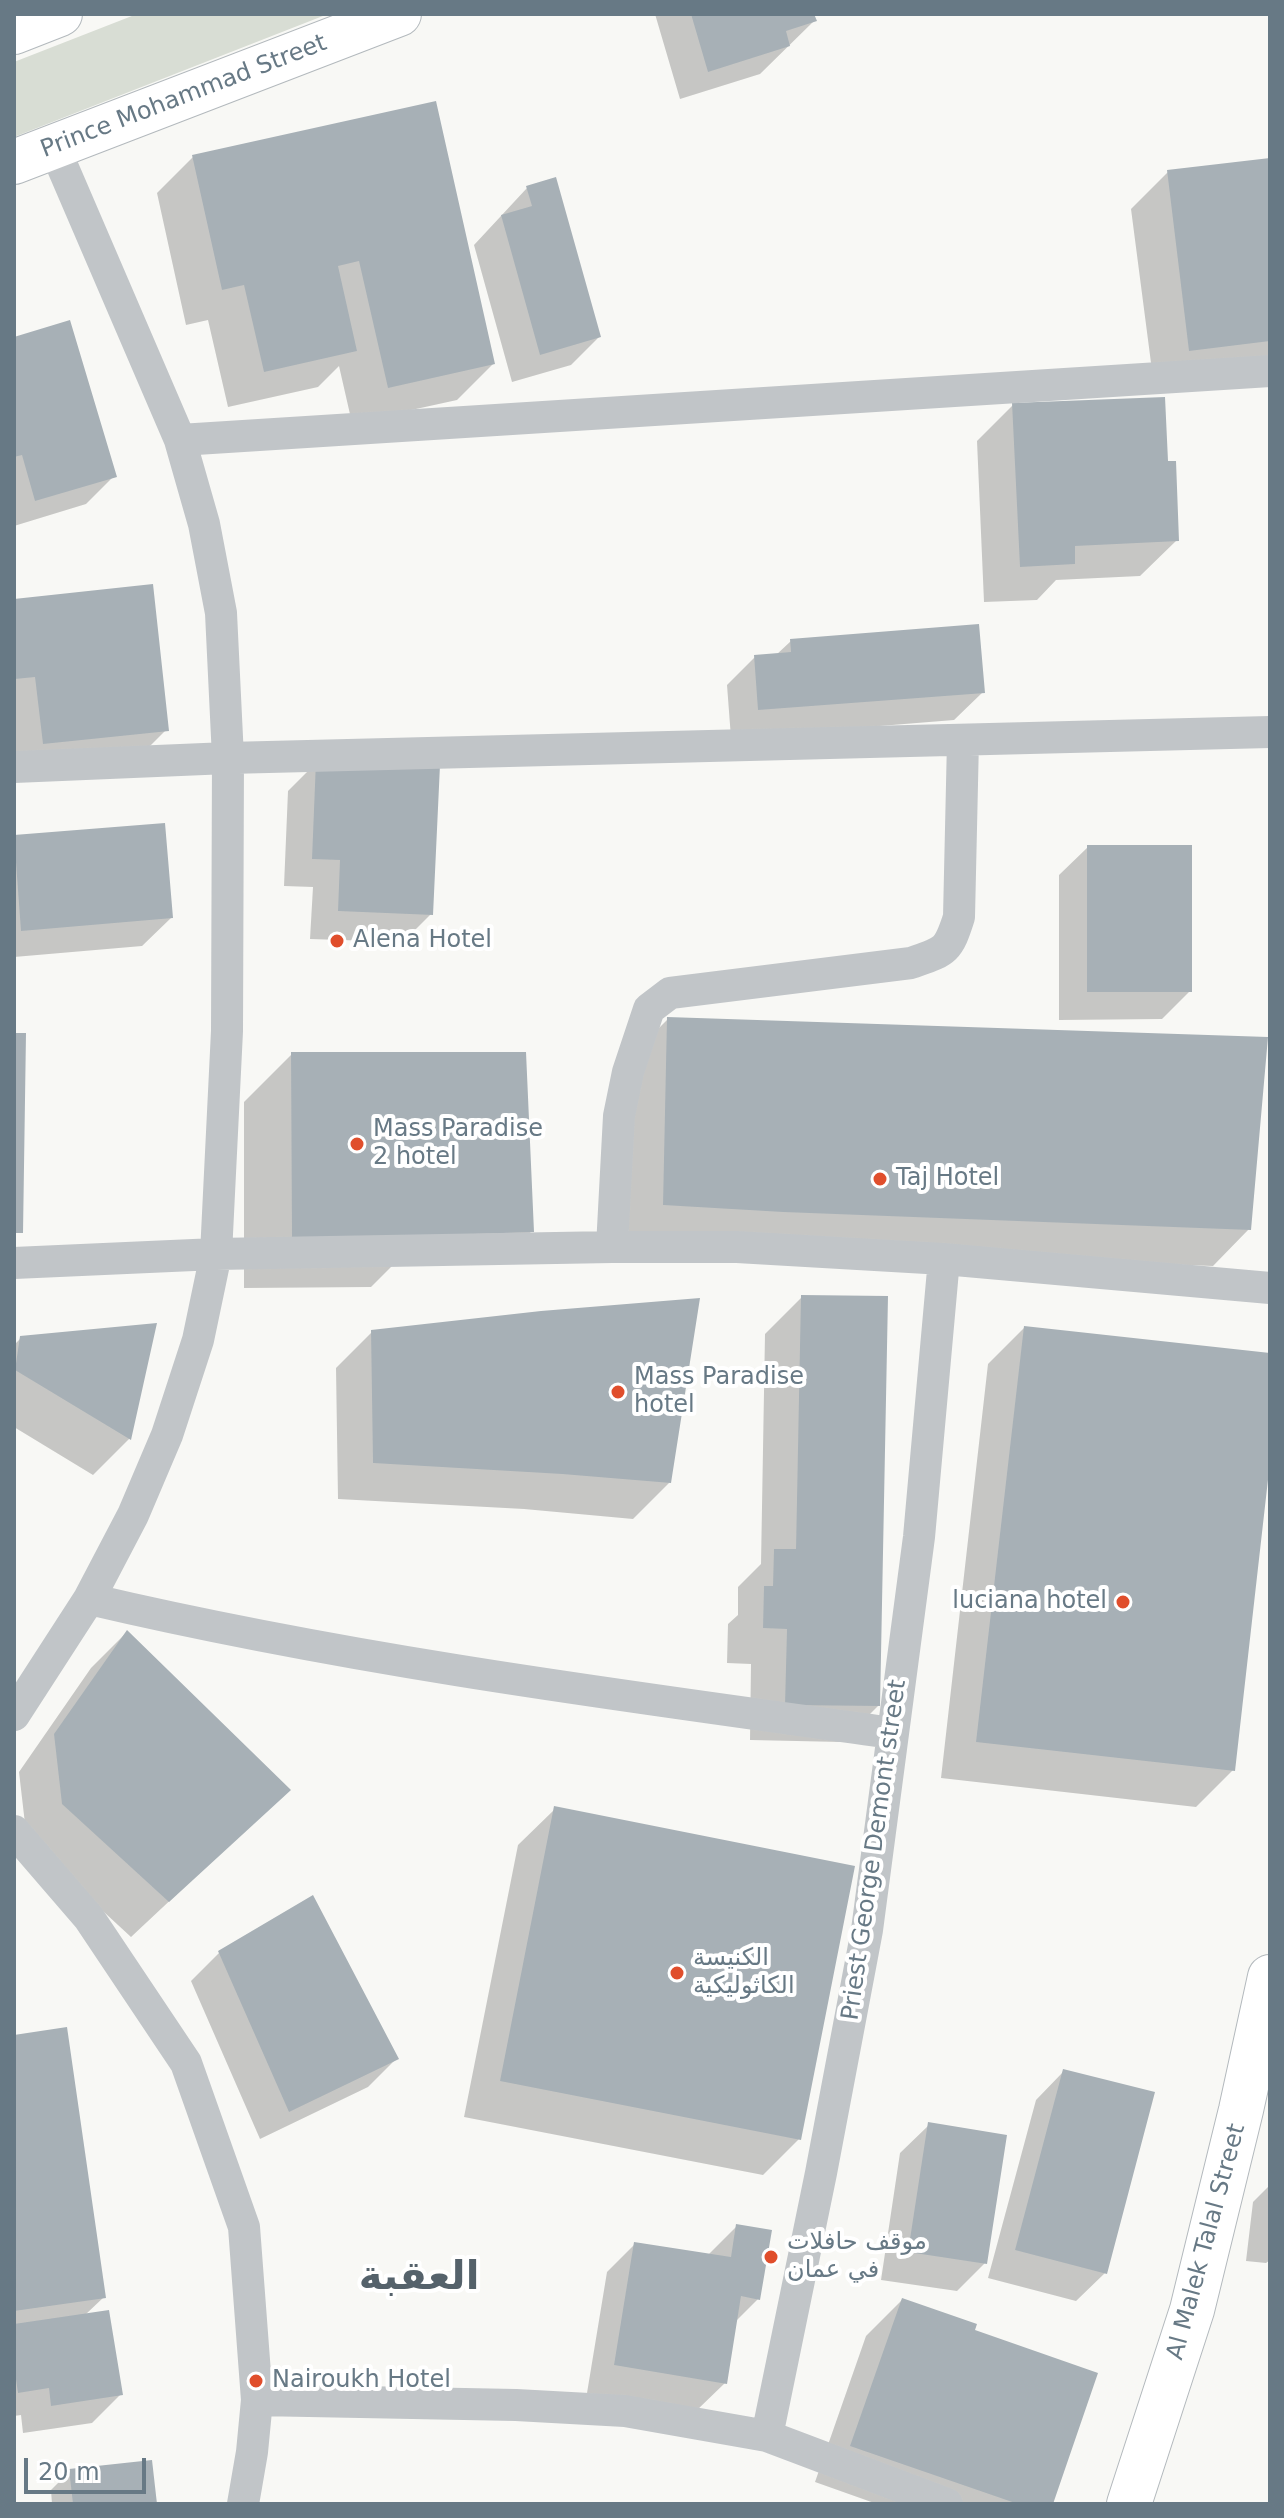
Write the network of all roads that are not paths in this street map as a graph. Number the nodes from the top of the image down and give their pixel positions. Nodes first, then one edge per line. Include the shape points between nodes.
1 (60, 14) edge
2 (399, 14) edge
3 (14, 32) edge
4 (54, 147) junction
5 (14, 162) edge
6 (1270, 371) edge
7 (180, 440) junction
8 (1270, 732) edge
9 (963, 740) junction
10 (228, 758) junction
11 (14, 767) edge
12 (612, 1247) junction
13 (216, 1254) junction
14 (944, 1259) junction
15 (14, 1263) edge
16 (1270, 1288) edge
17 (89, 1599) junction
18 (14, 1715) edge
19 (892, 1733) junction
20 (14, 1831) edge
21 (1270, 1977) edge
22 (257, 2400) junction
23 (767, 2436) junction
24 (243, 2504) edge
25 (947, 2504) edge
26 (1129, 2504) edge

1 - 3 main road
2 - 4 main road, Prince Mohammad Street
4 - 5 main road, Prince Mohammad Street
4 - 7 street
6 - 7 street
7 - 10 street via 221,613
8 - 9 street
9 - 10 street
9 - 12 street via 959,917 951,943 938,954 911,963 670,993 649,1009 619,1116
10 - 11 street
10 - 13 street via 227,1031
12 - 13 street
12 - 14 street via 737,1247
13 - 15 street
13 - 17 street via 198,1340 167,1435
14 - 16 street
14 - 19 street, Priest George Demont street via 919,1537
17 - 18 street
17 - 19 street via 226,1630
19 - 23 street, Priest George Demont street via 867,1930
20 - 22 street via 89,1918 186,2063 244,2227
21 - 26 main road, Al Malek Talal Street via 1192,2310
22 - 23 street via 625,2411
22 - 24 street
23 - 25 street

